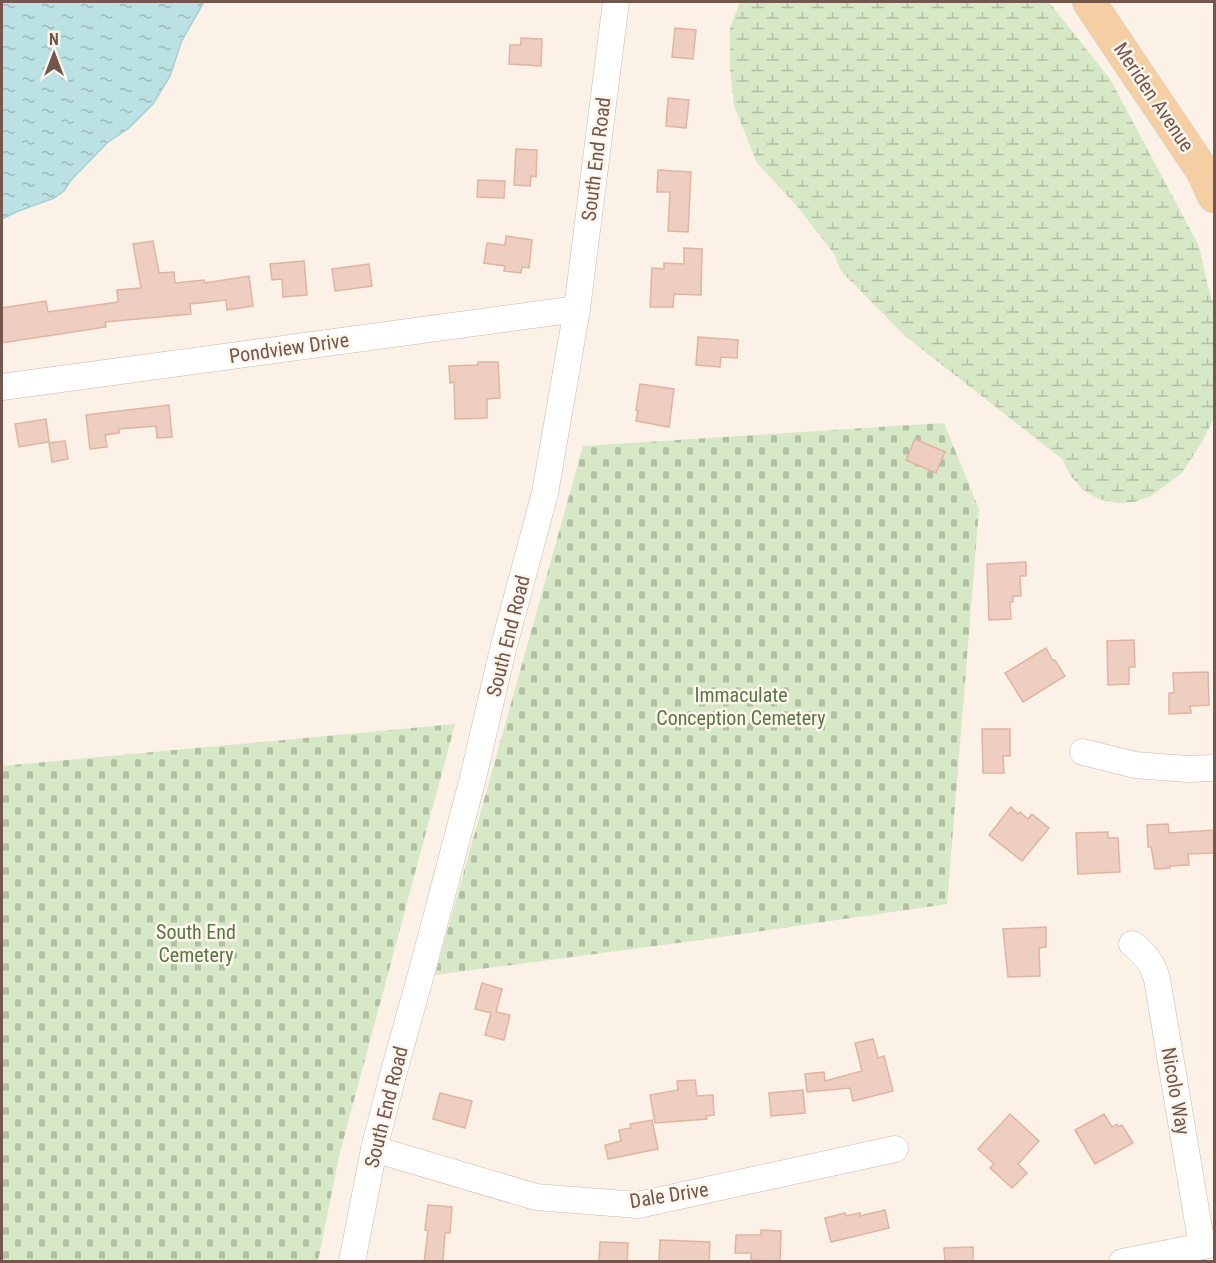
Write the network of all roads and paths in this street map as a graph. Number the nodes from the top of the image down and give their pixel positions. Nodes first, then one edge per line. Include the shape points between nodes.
1 (616, 2) edge
2 (1089, 2) edge
3 (1215, 196) edge
4 (577, 309) junction
5 (2, 387) edge
6 (1083, 752) dead end
7 (1215, 768) edge
8 (1132, 944) dead end
9 (374, 1149) junction
10 (895, 1149) dead end
11 (1208, 1245) edge
12 (352, 1262) edge
13 (1122, 1262) edge

1 - 4 street, South End Road
2 - 3 main road, Meriden Avenue via 1202,170
4 - 5 street, Pondview Drive
4 - 9 street, South End Road via 545,493
6 - 7 street via 1135,765
8 - 11 street, Nicolo Way via 1156,974
9 - 10 street, Dale Drive via 536,1197 638,1205
9 - 12 street, South End Road
11 - 13 street

